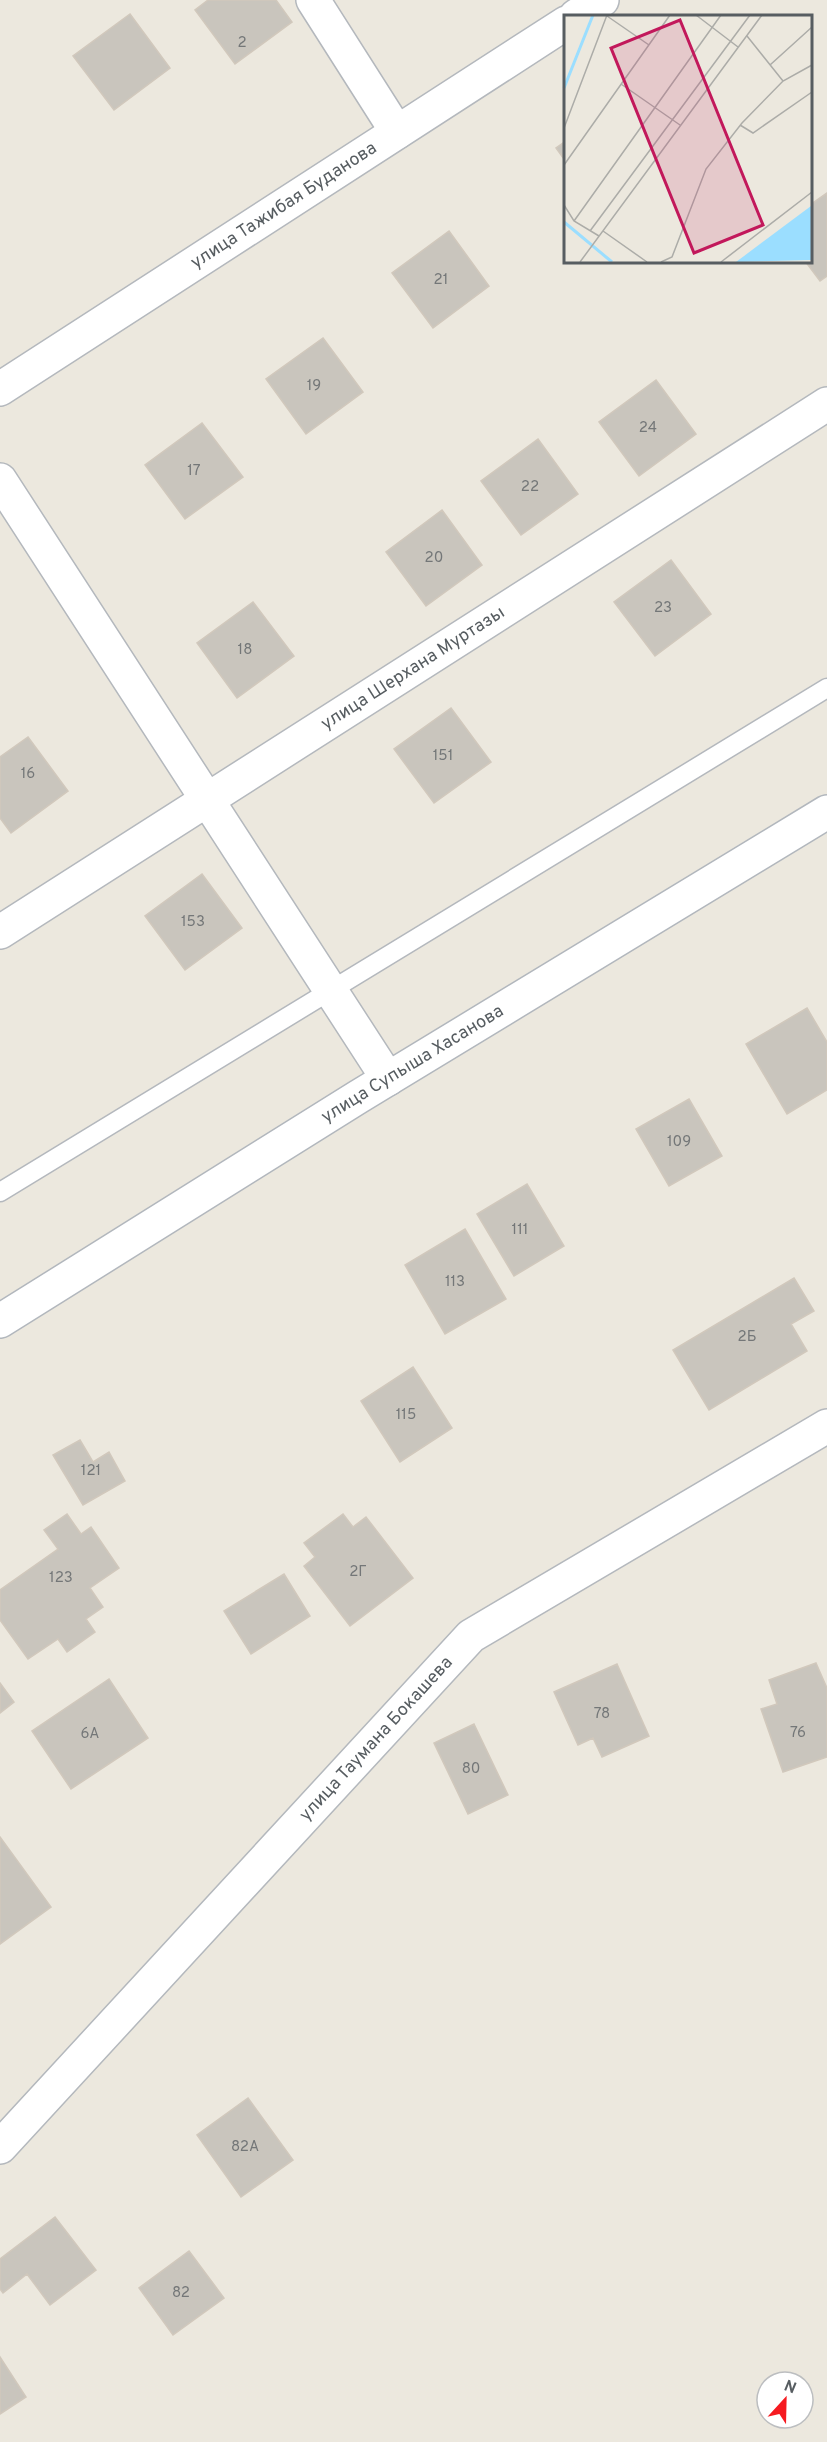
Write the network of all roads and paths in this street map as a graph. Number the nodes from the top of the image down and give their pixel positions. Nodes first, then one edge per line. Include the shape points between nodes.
1 (313, 0) edge
2 (602, 0) edge
3 (578, 15) edge
4 (564, 24) edge
5 (397, 132) junction
6 (0, 389) edge
7 (827, 404) edge
8 (0, 480) edge
9 (827, 688) edge
10 (208, 801) junction
11 (827, 812) edge
12 (0, 932) edge
13 (331, 990) junction
14 (388, 1079) junction
15 (0, 1192) edge
16 (0, 1321) edge
17 (827, 1426) edge
18 (0, 2146) edge

1 - 5 street
2 - 3 street
4 - 5 street, улица Тажибая Буданова
5 - 6 street, улица Тажибая Буданова
7 - 10 street, улица Шерхана Муртазы
8 - 10 street
9 - 13 lane
10 - 12 street, улица Шерхана Муртазы
10 - 13 street
11 - 14 street, улица Супыша Хасанова
13 - 14 street
13 - 15 lane
14 - 16 street, улица Супыша Хасанова
17 - 18 street, улица Таумана Бокашева via 471,1636

